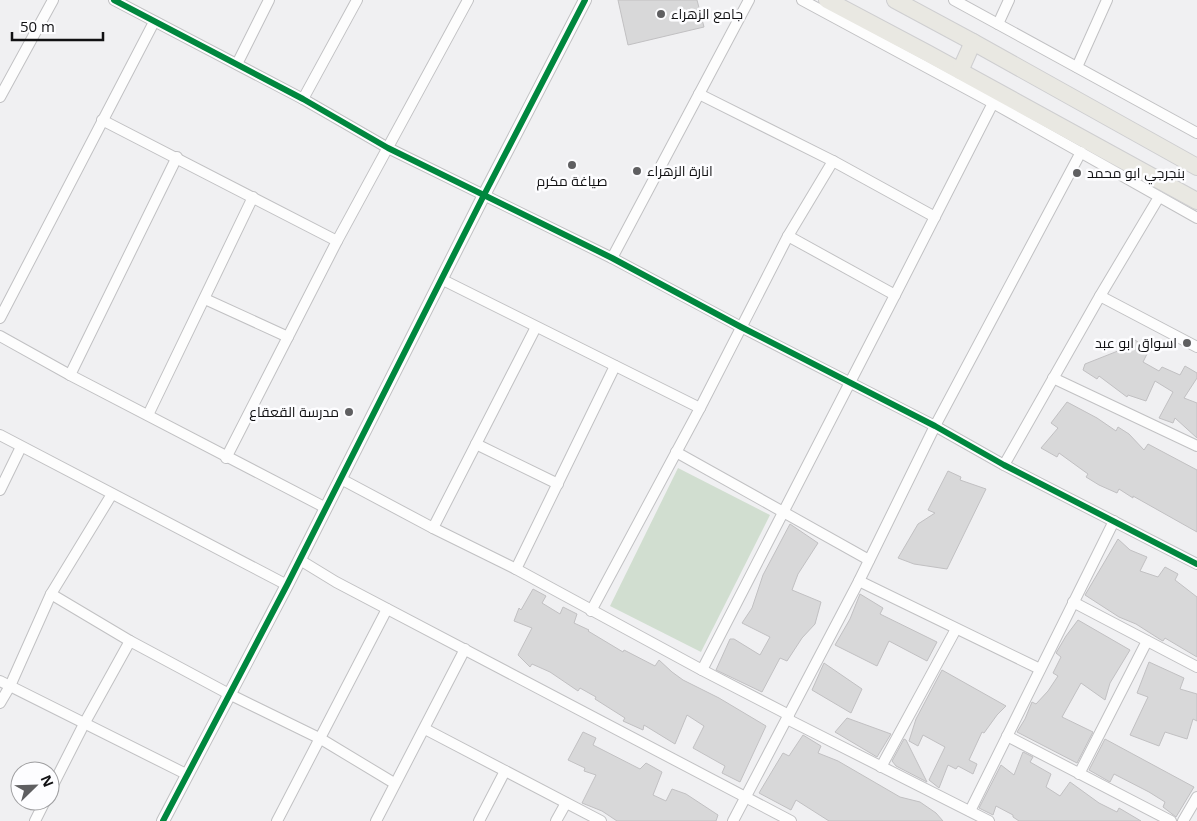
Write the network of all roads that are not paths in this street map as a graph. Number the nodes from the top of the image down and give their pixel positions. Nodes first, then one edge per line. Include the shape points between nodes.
1 (53, 0) edge
2 (114, 0) edge
3 (270, 0) edge
4 (357, 0) edge
5 (468, 0) edge
6 (585, 0) edge
7 (749, 0) edge
8 (802, 0) edge
9 (827, 0) edge
10 (894, 0) edge
11 (954, 0) edge
12 (1009, 0) edge
13 (1107, 0) edge
14 (154, 22) junction
15 (998, 24) junction
16 (973, 42) junction
17 (925, 59) junction
18 (237, 64) junction
19 (1077, 67) junction
20 (960, 71) junction
21 (699, 94) junction
22 (0, 97) edge
23 (303, 99) junction
24 (993, 103) junction
25 (102, 120) junction
26 (1197, 133) edge
27 (388, 148) junction
28 (1081, 152) junction
29 (176, 157) junction
30 (833, 161) junction
31 (1197, 167) edge
32 (484, 195) junction
33 (253, 197) junction
34 (1159, 197) junction
35 (1197, 201) edge
36 (935, 217) junction
37 (1197, 218) edge
38 (788, 236) junction
39 (337, 241) junction
40 (612, 258) junction
41 (443, 280) junction
42 (896, 295) junction
43 (1100, 296) junction
44 (205, 299) junction
45 (0, 318) edge
46 (536, 327) junction
47 (741, 327) junction
48 (0, 336) edge
49 (288, 337) junction
50 (1197, 347) edge
51 (615, 366) junction
52 (70, 375) junction
53 (1053, 378) junction
54 (850, 382) junction
55 (700, 408) junction
56 (148, 415) junction
57 (935, 426) junction
58 (0, 435) edge
59 (476, 444) junction
60 (1197, 446) edge
61 (21, 447) junction
62 (676, 452) junction
63 (226, 458) junction
64 (1004, 464) junction
65 (341, 479) junction
66 (558, 484) junction
67 (0, 490) edge
68 (112, 494) junction
69 (326, 508) junction
70 (783, 512) junction
71 (1114, 521) junction
72 (433, 528) junction
73 (300, 560) junction
74 (869, 560) junction
75 (1197, 564) edge
76 (516, 569) junction
77 (858, 581) junction
78 (287, 585) junction
79 (51, 594) junction
80 (1073, 602) junction
81 (387, 609) junction
82 (591, 611) junction
83 (956, 629) junction
84 (1147, 640) junction
85 (130, 641) junction
86 (464, 649) junction
87 (1197, 666) edge
88 (1040, 669) junction
89 (702, 670) junction
90 (0, 681) edge
91 (10, 686) junction
92 (229, 694) junction
93 (0, 703) edge
94 (788, 717) junction
95 (84, 724) junction
96 (424, 728) junction
97 (1007, 736) junction
98 (321, 739) junction
99 (882, 767) junction
100 (60, 771) edge
101 (505, 771) junction
102 (186, 774) junction
103 (1080, 774) junction
104 (394, 783) junction
105 (746, 797) junction
106 (1197, 797) edge
107 (566, 803) junction
108 (970, 811) junction
109 (163, 821) edge
110 (277, 821) edge
111 (376, 821) edge
112 (478, 821) edge
113 (556, 821) edge
114 (601, 821) edge
115 (733, 821) edge
116 (791, 821) edge
117 (989, 821) edge
118 (1171, 821) edge
119 (1183, 821) edge

1 - 22 street
2 - 14 street
3 - 18 street
4 - 23 street
5 - 27 street
6 - 32 street
7 - 21 street
8 - 17 street
9 - 17 main road
10 - 16 main road
11 - 15 street
12 - 15 street
13 - 19 street
14 - 18 street
14 - 25 street
15 - 19 street
16 - 20 main road
16 - 31 main road
17 - 20 main road
17 - 24 street
18 - 23 street
19 - 26 street
20 - 35 main road
21 - 30 street
21 - 40 street
23 - 27 street
24 - 28 street
24 - 36 street
25 - 29 street
25 - 45 street
27 - 32 street
27 - 39 street
28 - 34 street
28 - 57 street
29 - 33 street
29 - 52 street
30 - 36 street
30 - 38 street
32 - 40 street
32 - 41 street
33 - 39 street
33 - 44 street
34 - 37 street
34 - 43 street
36 - 42 street
38 - 42 street
38 - 47 street
39 - 49 street
40 - 47 street
41 - 46 street
41 - 65 street
42 - 54 street
43 - 50 street
43 - 53 street
44 - 49 street
44 - 56 street
46 - 51 street
46 - 59 street
47 - 54 street
47 - 55 street
48 - 52 street
49 - 63 street
51 - 55 street
51 - 66 street
52 - 56 street
53 - 60 street
53 - 64 street
54 - 57 street
54 - 70 street
55 - 62 street
56 - 63 street
57 - 64 street
57 - 74 street
58 - 61 street
59 - 66 street
59 - 72 street
61 - 67 street
61 - 68 street
62 - 70 street
62 - 82 street
63 - 69 street
64 - 71 street
65 - 69 street
65 - 72 street
66 - 76 street
68 - 78 street
68 - 79 street
69 - 73 street
70 - 74 street
70 - 89 street
71 - 75 street
71 - 80 street
72 - 76 street
73 - 78 street
73 - 81 street
74 - 77 street
76 - 82 street
77 - 83 street
77 - 94 street
78 - 92 street
79 - 85 street
79 - 91 street
80 - 84 street
80 - 88 street
81 - 86 street
81 - 98 street
82 - 89 street
83 - 88 street
83 - 99 street
84 - 87 street
84 - 103 street
85 - 92 street
85 - 95 street
86 - 96 street
86 - 105 street
88 - 97 street
89 - 94 street
90 - 91 street
91 - 93 street
91 - 95 street
92 - 98 street
92 - 102 street
94 - 99 street
94 - 105 street
95 - 100 street
95 - 102 street
96 - 101 street
96 - 104 street
97 - 103 street
97 - 108 street
98 - 104 street
98 - 110 street
99 - 108 street
101 - 107 street
101 - 112 street
102 - 109 street
103 - 118 street
104 - 111 street
105 - 115 street
105 - 116 street
106 - 119 street
107 - 113 street
107 - 114 street
108 - 117 street

